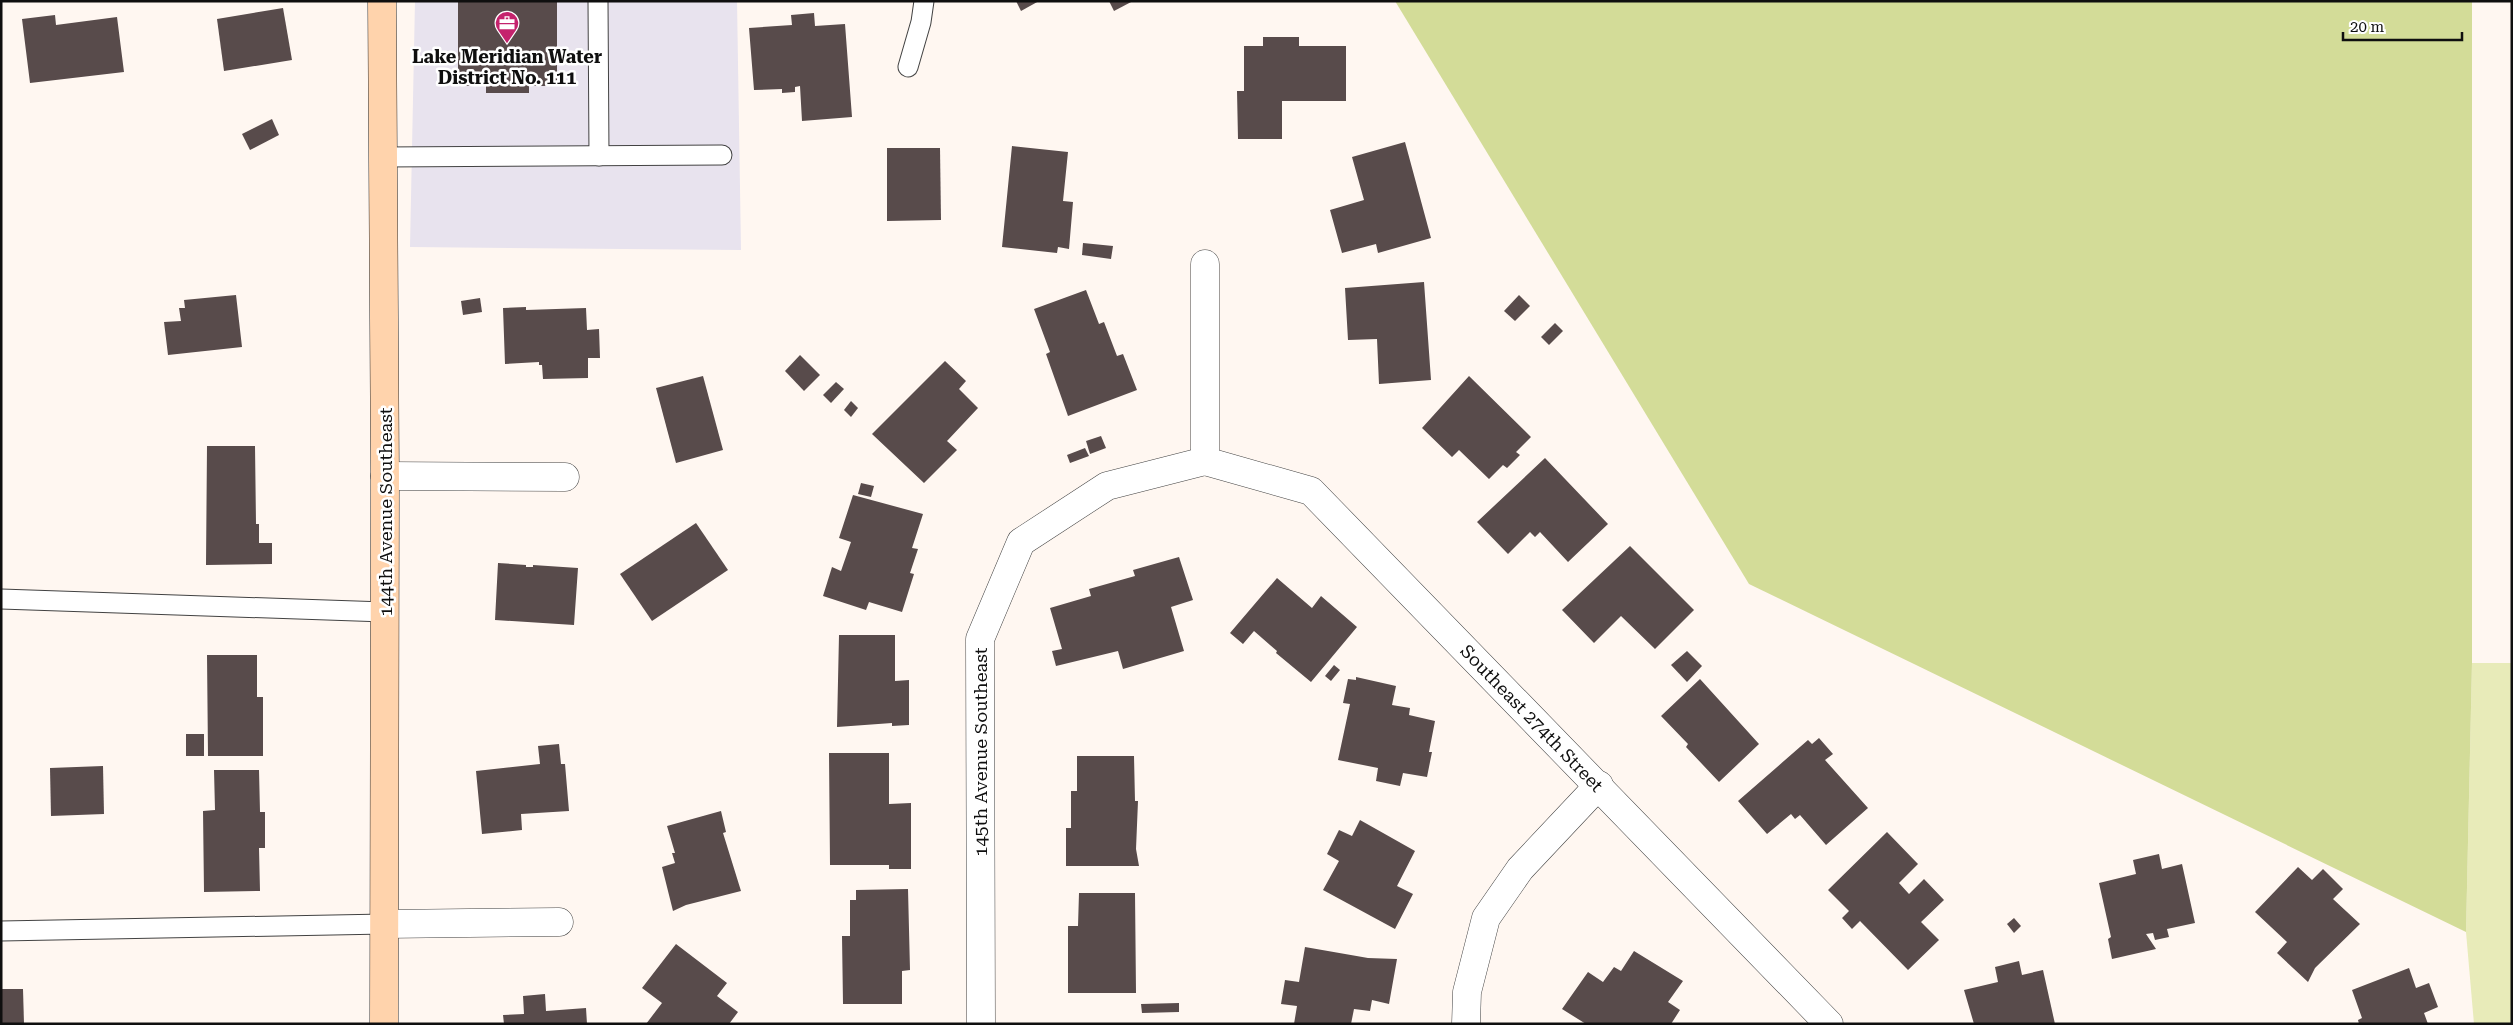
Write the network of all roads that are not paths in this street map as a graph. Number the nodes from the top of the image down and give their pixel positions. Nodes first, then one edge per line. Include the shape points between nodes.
1 (382, 1) edge
2 (598, 1) edge
3 (924, 1) edge
4 (908, 67) dead end
5 (599, 156) junction
6 (722, 156) dead end
7 (383, 158) junction
8 (1205, 264) dead end
9 (1205, 461) junction
10 (385, 476) junction
11 (565, 477) dead end
12 (1, 599) edge
13 (385, 612) junction
14 (1598, 785) junction
15 (559, 922) dead end
16 (385, 924) junction
17 (1, 932) edge
18 (384, 1024) edge
19 (981, 1024) edge
20 (1466, 1024) edge
21 (1829, 1024) edge

1 - 7 street, 144th Avenue Southeast
2 - 5 lane
3 - 4 lane
5 - 6 lane
5 - 7 lane
7 - 10 street, 144th Avenue Southeast
8 - 9 street
9 - 14 street, Southeast 274th Street via 1311,491
9 - 19 street, 145th Avenue Southeast via 1107,486 1021,542 980,639
10 - 11 street
10 - 13 street, 144th Avenue Southeast
12 - 13 lane
13 - 16 street, 144th Avenue Southeast
14 - 20 street via 1520,869 1486,918 1467,992
14 - 21 street, Southeast 274th Street
15 - 16 street
16 - 17 lane
16 - 18 street, 144th Avenue Southeast

